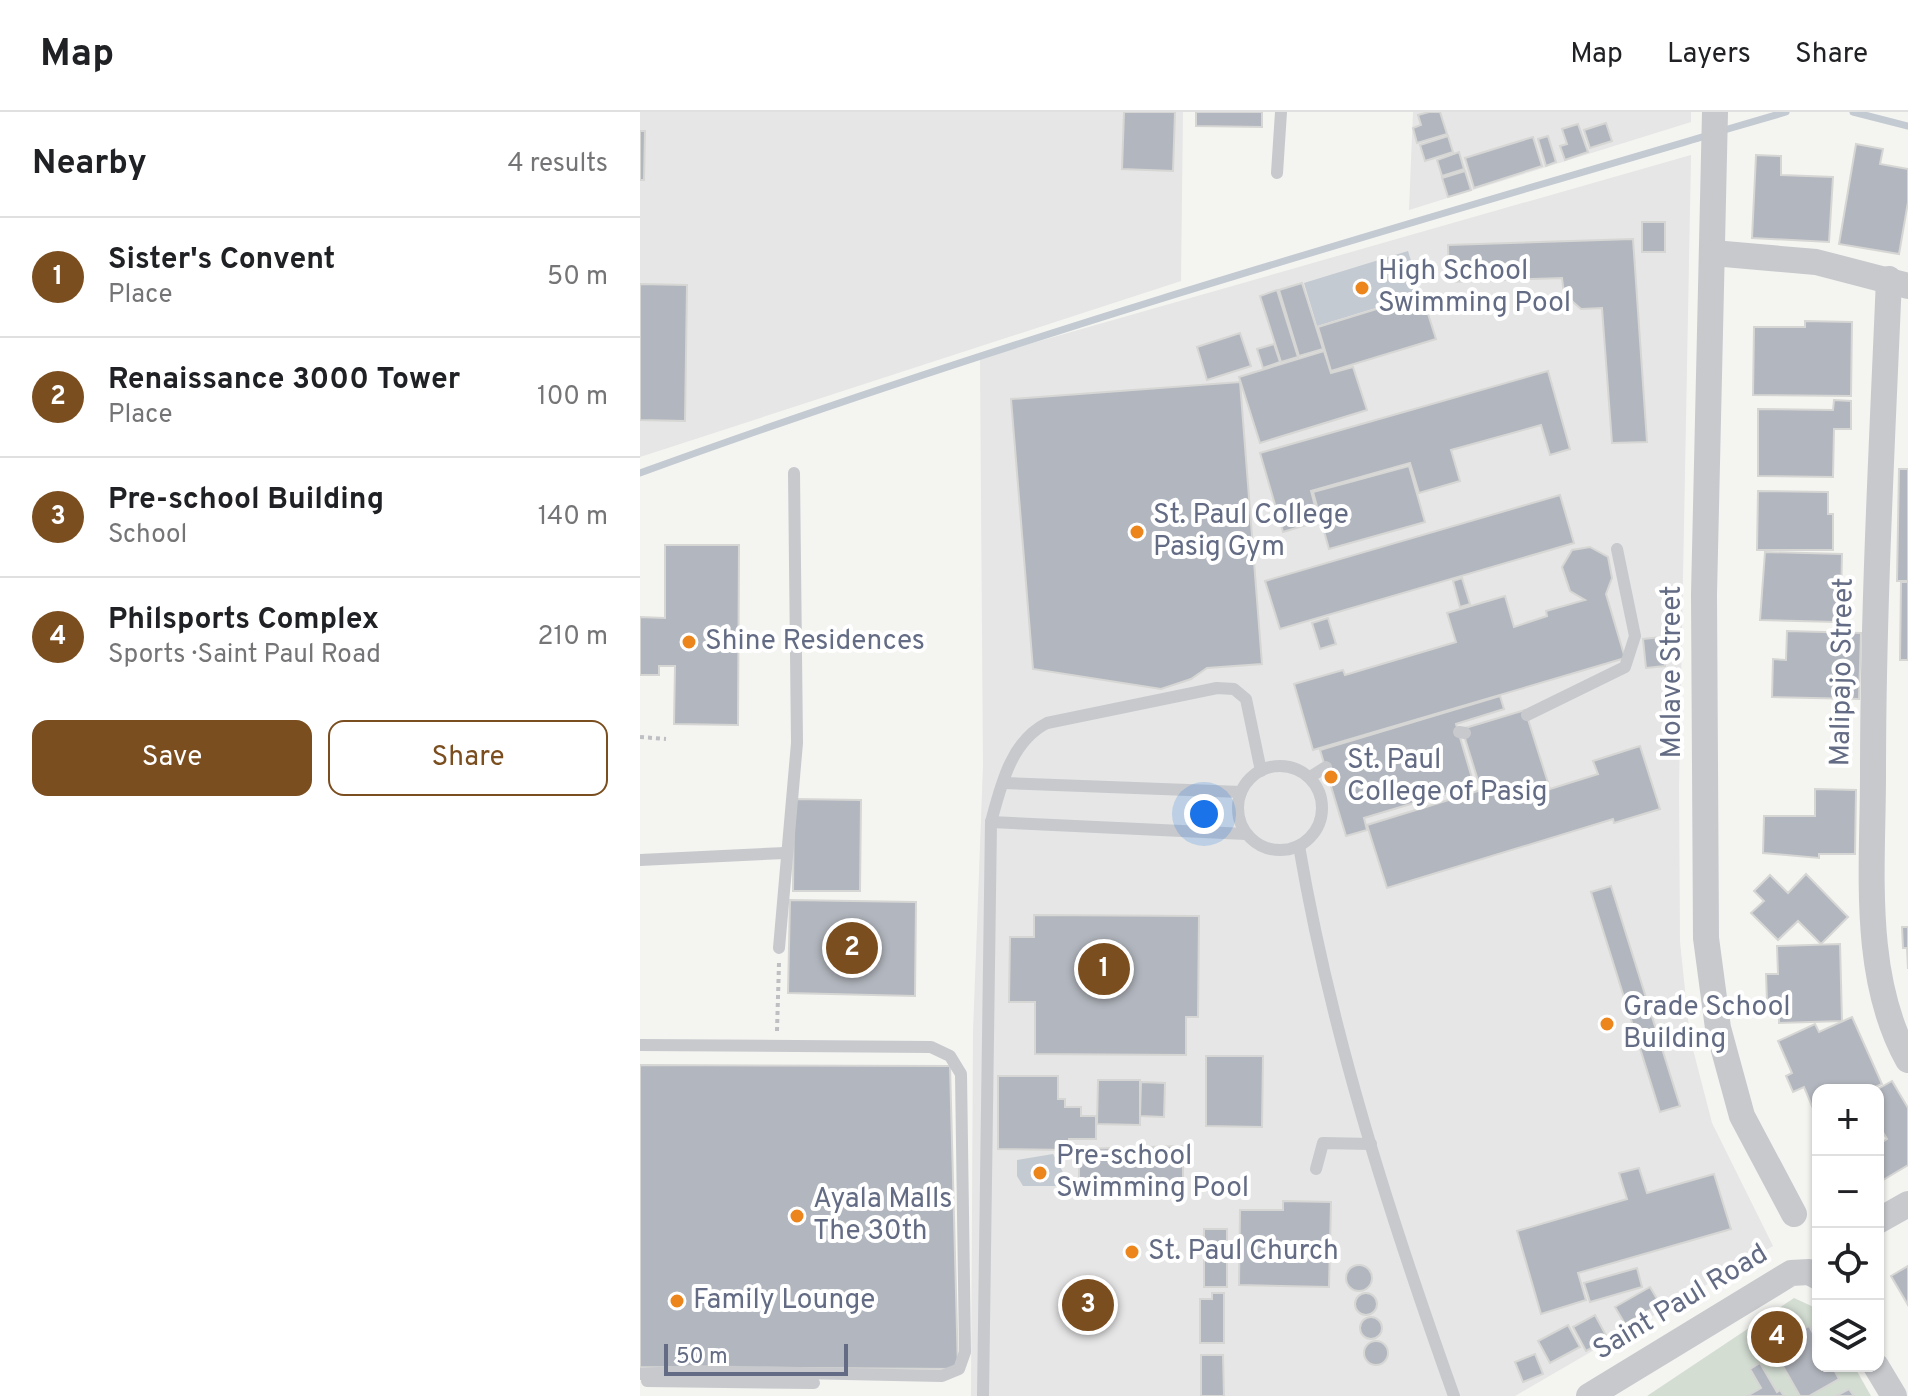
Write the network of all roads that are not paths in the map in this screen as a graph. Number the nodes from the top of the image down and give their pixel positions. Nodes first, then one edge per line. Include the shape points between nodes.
1 (1281, 112) edge
2 (1715, 112) edge
3 (1277, 173) dead end
4 (1713, 253) junction
5 (1899, 282) edge
6 (794, 473) dead end
7 (1617, 549) dead end
8 (1527, 715) dead end
9 (1326, 767) dead end
10 (1261, 771) junction
11 (1310, 777) junction
12 (1004, 783) junction
13 (1241, 792) junction
14 (991, 822) junction
15 (1246, 834) junction
16 (1299, 846) junction
17 (785, 853) junction
18 (640, 860) edge
19 (779, 948) road end
20 (640, 1045) edge
21 (1908, 1060) edge
22 (1371, 1144) junction
23 (1316, 1169) dead end
24 (1908, 1204) edge
25 (1794, 1214) dead end
26 (1884, 1218) edge
27 (1812, 1274) edge
28 (1880, 1372) edge
29 (640, 1377) edge
30 (814, 1383) dead end
31 (983, 1396) edge
32 (1454, 1396) edge
33 (1589, 1396) edge
34 (1894, 1396) edge

1 - 3 lane
2 - 4 street, Molave Street
4 - 5 street via 1816,262
4 - 25 street, Molave Street via 1704,595 1706,938 1718,1028 1742,1116
5 - 21 street, Malipajo Street via 1873,647 1873,890 1878,968
6 - 17 lane via 797,743
7 - 8 lane via 1635,636 1625,667
9 - 11 lane
10 - 11 lane via 1290,768
10 - 12 lane via 1246,699 1234,689 1217,688 1047,723 1023,739
10 - 13 lane
11 - 16 lane via 1323,811 1311,837
12 - 13 lane
12 - 14 lane
13 - 15 lane via 1238,806
14 - 15 lane
14 - 31 lane
15 - 16 lane via 1270,849
16 - 22 lane via 1319,956
17 - 18 lane
17 - 19 lane
20 - 29 lane via 931,1047 950,1056 961,1074 965,1352 959,1369 942,1376 694,1371
22 - 23 lane via 1323,1143
22 - 32 lane
24 - 26 street
27 - 33 street, Saint Paul Road via 1791,1273
28 - 34 street
29 - 30 lane

